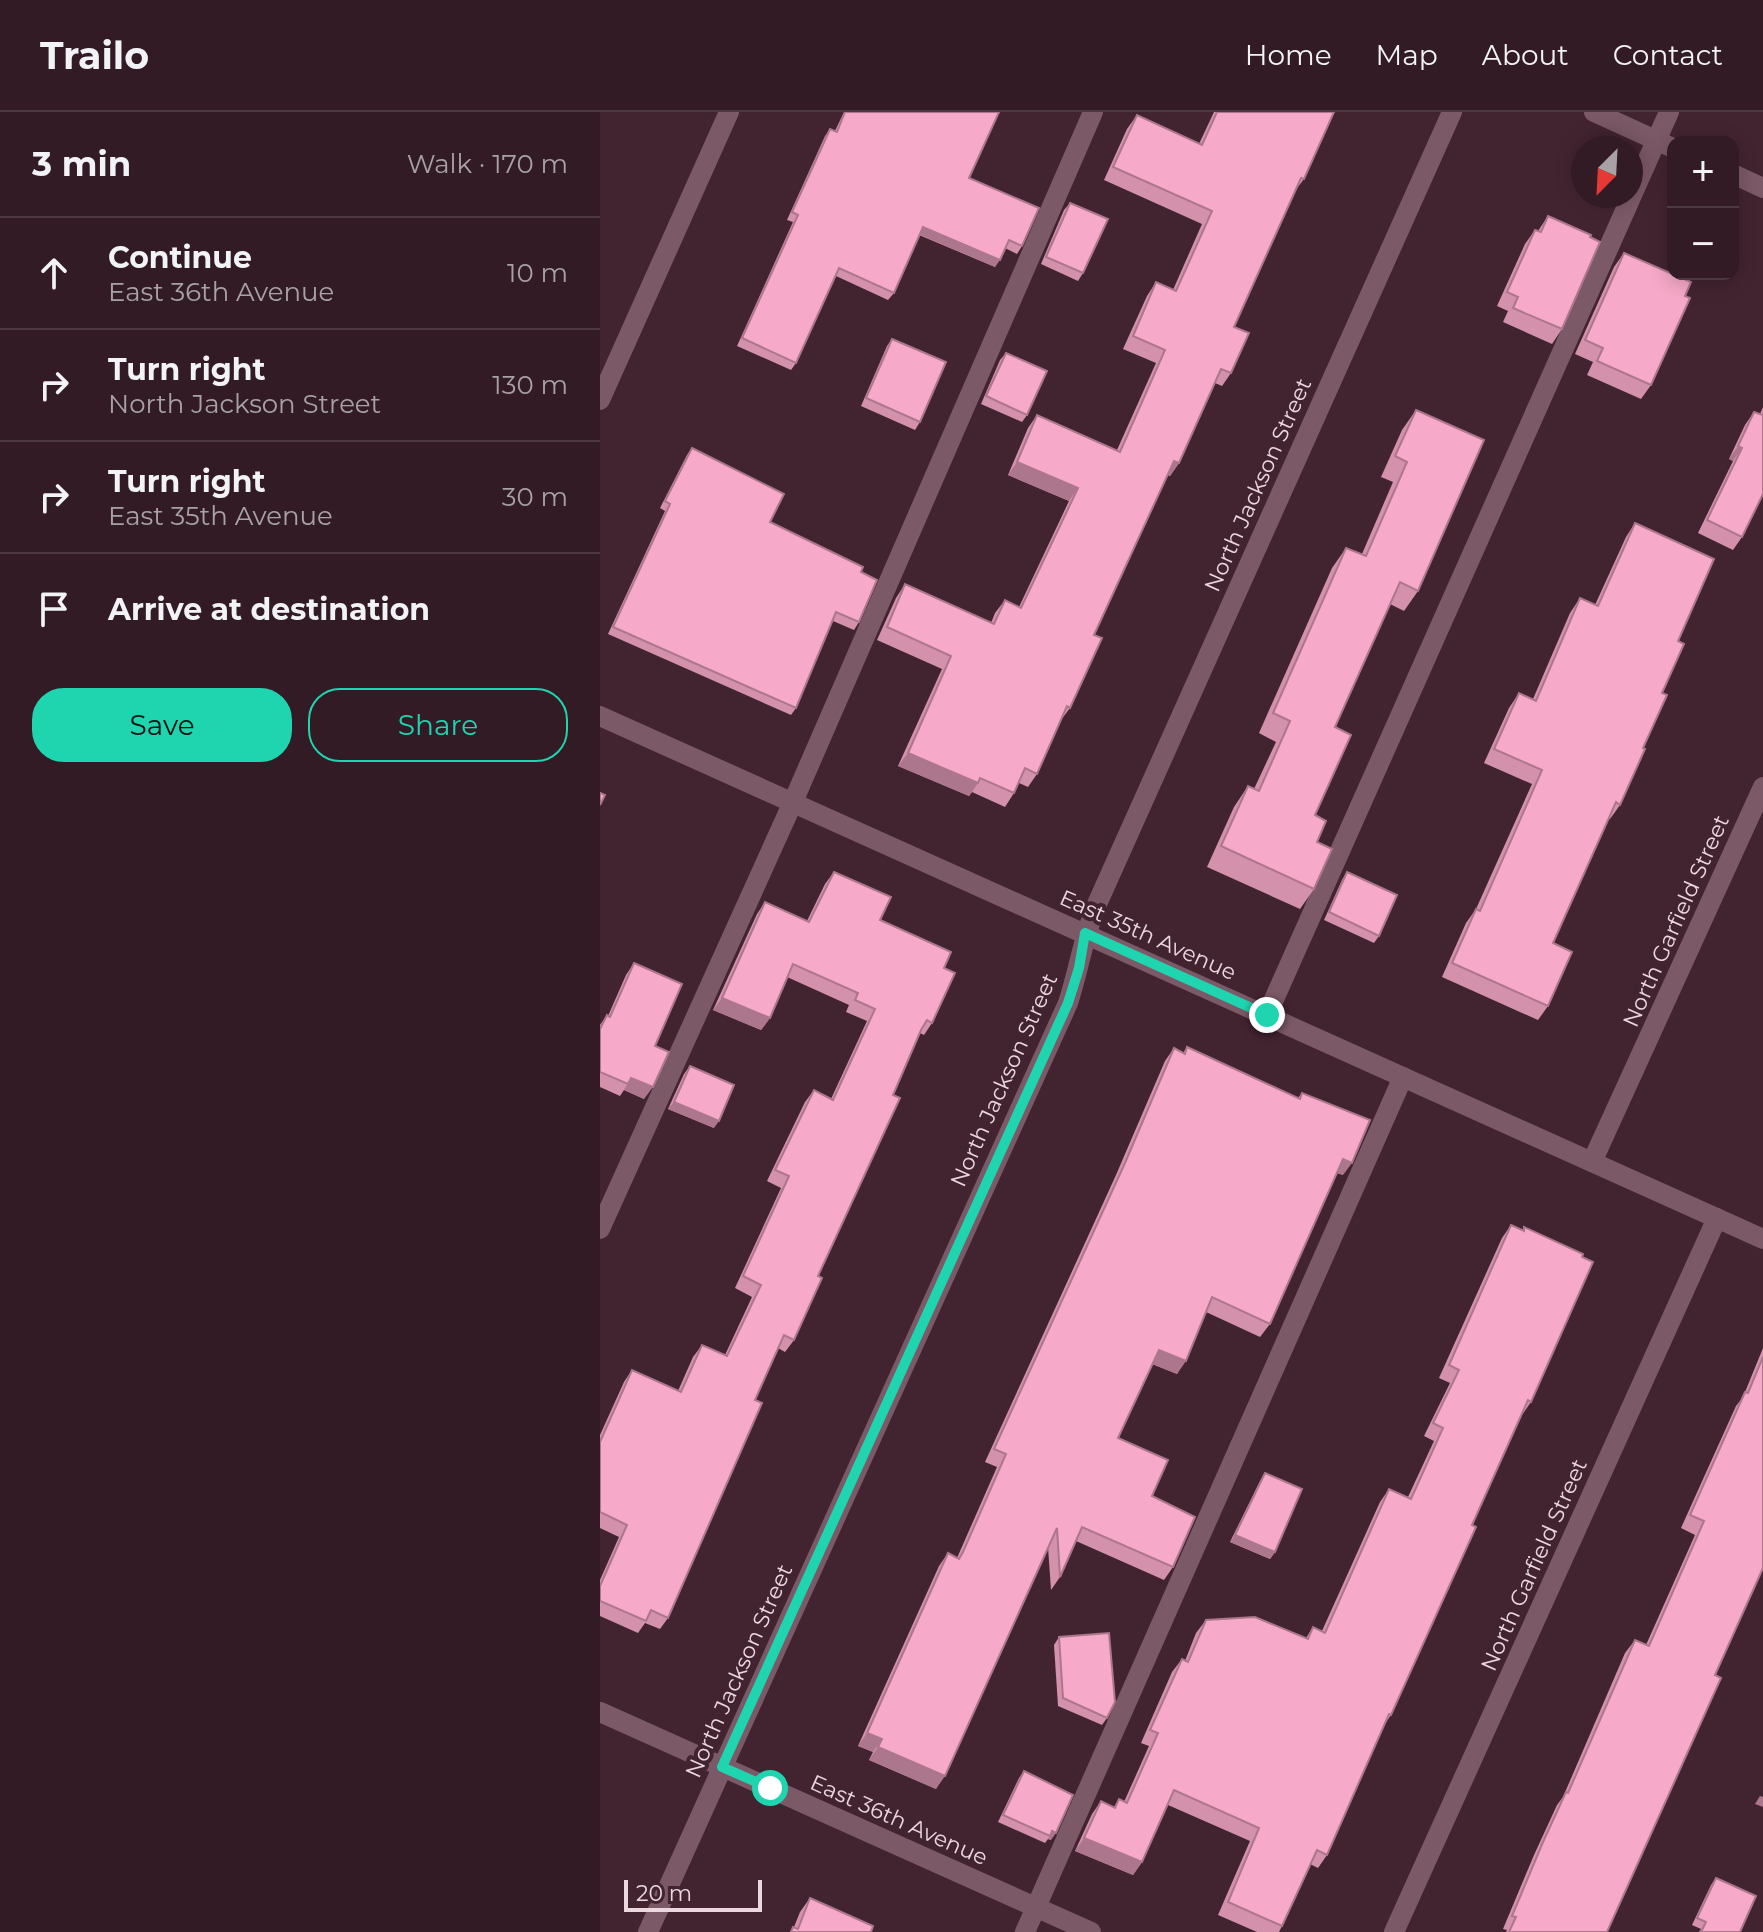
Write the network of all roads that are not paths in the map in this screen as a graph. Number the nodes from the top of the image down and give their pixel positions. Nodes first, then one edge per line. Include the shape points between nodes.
1 (729, 112) edge
2 (1093, 112) edge
3 (1452, 112) edge
4 (1594, 112) edge
5 (1669, 112) edge
6 (1665, 144) edge
7 (1739, 177) edge
8 (1763, 188) edge
9 (600, 400) edge
10 (600, 716) edge
11 (1763, 787) edge
12 (793, 802) junction
13 (1085, 933) junction
14 (1267, 1015) junction
15 (1403, 1077) junction
16 (1592, 1162) junction
17 (1717, 1218) junction
18 (600, 1229) edge
19 (1763, 1239) edge
20 (600, 1712) edge
21 (722, 1767) junction
22 (1036, 1907) junction
23 (648, 1932) edge
24 (1025, 1932) edge
25 (1091, 1932) edge
26 (1394, 1932) edge

1 - 9 street
2 - 12 street
3 - 13 street, North Jackson Street
4 - 6 street
5 - 6 street
6 - 14 street
7 - 8 street
10 - 12 street, East 35th Avenue
11 - 16 street, North Garfield Street
12 - 13 street, East 35th Avenue
12 - 18 street
13 - 14 street, East 35th Avenue
13 - 21 street, North Jackson Street via 1068,1003
14 - 15 street, East 35th Avenue
15 - 16 street, East 35th Avenue
15 - 22 street
16 - 17 street, East 35th Avenue
17 - 19 street, East 35th Avenue
17 - 26 street, North Garfield Street
20 - 21 street, East 36th Avenue
21 - 22 street, East 36th Avenue
21 - 23 street, North Jackson Street
22 - 24 street
22 - 25 street, East 36th Avenue

